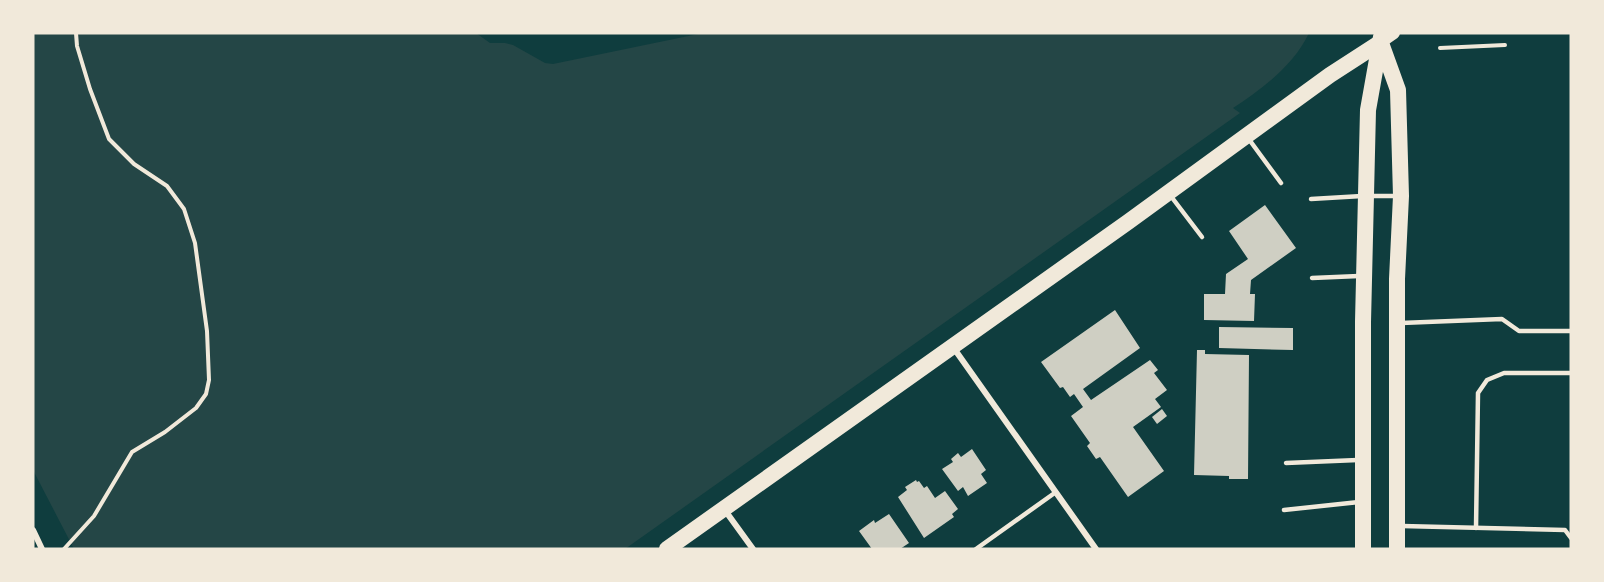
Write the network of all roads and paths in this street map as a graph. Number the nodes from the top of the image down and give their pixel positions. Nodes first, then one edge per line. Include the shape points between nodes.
1 (76, 33) edge
2 (1385, 36) edge
3 (1505, 45) dead end
4 (1440, 48) dead end
5 (1246, 136) junction
6 (1281, 183) dead end
7 (1168, 192) junction
8 (1366, 195) junction
9 (1401, 196) junction
10 (1311, 199) dead end
11 (1202, 237) dead end
12 (1365, 276) junction
13 (1312, 278) dead end
14 (1398, 323) junction
15 (1571, 331) edge
16 (952, 346) junction
17 (1571, 373) edge
18 (1364, 460) junction
19 (1286, 463) dead end
20 (1056, 492) junction
21 (1363, 502) junction
22 (724, 509) junction
23 (1284, 510) dead end
24 (1396, 526) junction
25 (1476, 528) junction
26 (1568, 530) edge
27 (33, 532) edge
28 (1571, 538) edge
29 (42, 549) edge
30 (64, 549) edge
31 (667, 549) edge
32 (753, 549) edge
33 (976, 549) edge
34 (1096, 549) edge
35 (1363, 549) edge
36 (1396, 549) edge

1 - 30 path via 90,89 109,139 134,164 166,186 184,209 195,243 209,380 206,394 196,408 132,452 94,516
2 - 5 highway
2 - 8 highway via 1368,110
2 - 9 highway via 1398,90
3 - 4 path
5 - 6 lane
5 - 7 highway
7 - 11 lane
7 - 16 highway
8 - 9 lane
8 - 10 lane
8 - 12 highway
9 - 14 highway
12 - 13 lane
12 - 18 highway
14 - 15 lane via 1502,319 1519,331
14 - 24 highway
16 - 20 street
16 - 22 highway
17 - 25 lane via 1504,373 1487,380 1478,393
18 - 19 lane
18 - 21 highway
20 - 33 lane
20 - 34 street
21 - 23 lane
21 - 35 highway
22 - 31 highway
22 - 32 street
24 - 25 lane
24 - 36 highway
25 - 26 lane
26 - 28 lane
27 - 29 street

